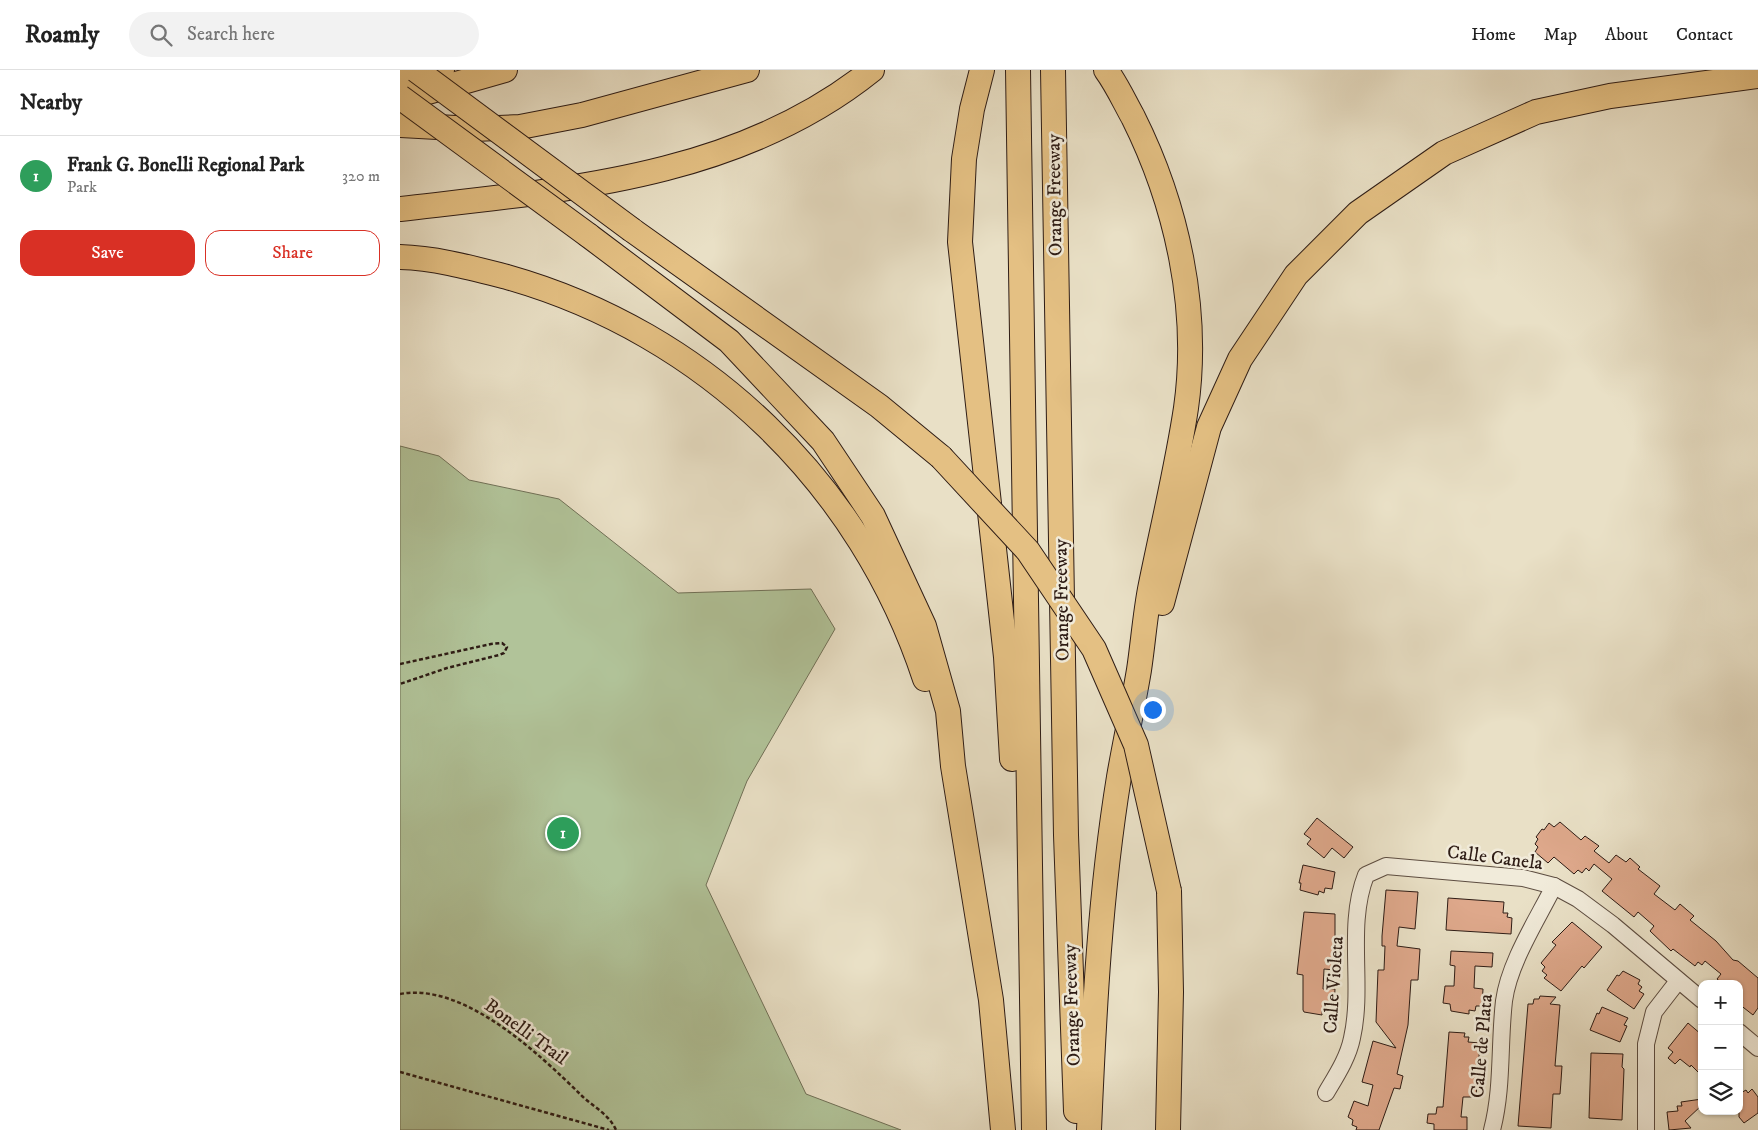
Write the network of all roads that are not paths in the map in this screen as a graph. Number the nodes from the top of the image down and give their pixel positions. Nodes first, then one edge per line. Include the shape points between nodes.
1 (416, 70) edge
2 (442, 70) edge
3 (506, 70) edge
4 (747, 70) edge
5 (872, 70) edge
6 (1018, 70) edge
7 (1053, 70) edge
8 (1758, 76) edge
9 (980, 77) edge
10 (1112, 79) edge
11 (400, 82) edge
12 (400, 98) edge
13 (400, 125) edge
14 (400, 209) edge
15 (400, 257) edge
16 (1139, 668) junction
17 (953, 766) junction
18 (1366, 875) joint
19 (1554, 886) junction
20 (1030, 935) junction
21 (1678, 981) junction
22 (1698, 997) edge
23 (1743, 1035) edge
24 (1758, 1048) edge
25 (1326, 1093) dead end
26 (1003, 1130) edge
27 (1034, 1130) edge
28 (1077, 1130) edge
29 (1089, 1130) edge
30 (1168, 1130) edge
31 (1492, 1130) edge
32 (1646, 1130) edge

1 - 30 highway, bridge via 632,230 879,406 941,457 1028,551 1094,650 1136,745 1169,891
2 - 11 highway
3 - 12 highway
4 - 13 highway via 552,121 510,127
5 - 14 highway via 826,102 779,128 695,162 641,176
6 - 20 highway, Orange Freeway
7 - 28 highway, Orange Freeway via 1066,826
8 - 16 highway via 1610,96 1536,112 1444,153 1358,213 1296,275 1240,359 1209,427 1156,625
9 - 20 highway via 964,159 960,242 1006,657 1013,769
10 - 16 highway via 1162,182 1174,222 1188,308 1186,406 1143,626
12 - 17 highway, bridge via 728,341 823,441 873,516 924,626 948,711
15 - 17 highway via 468,266 548,289 600,310 665,346 748,410 791,450 822,486 867,549 922,669
16 - 29 highway via 1106,876 1096,983
17 - 26 highway via 991,1000
18 - 19 street, Calle Canela via 1386,866 1522,878
18 - 25 street, Calle Violeta via 1358,896 1356,1006 1352,1038 1344,1062
19 - 21 street, Calle Canela via 1585,904
19 - 31 street, Calle de Plata via 1511,973 1504,999 1497,1111
20 - 27 highway, Orange Freeway
21 - 22 street, Calle Canela
21 - 32 street via 1654,1012 1646,1044
23 - 24 street

